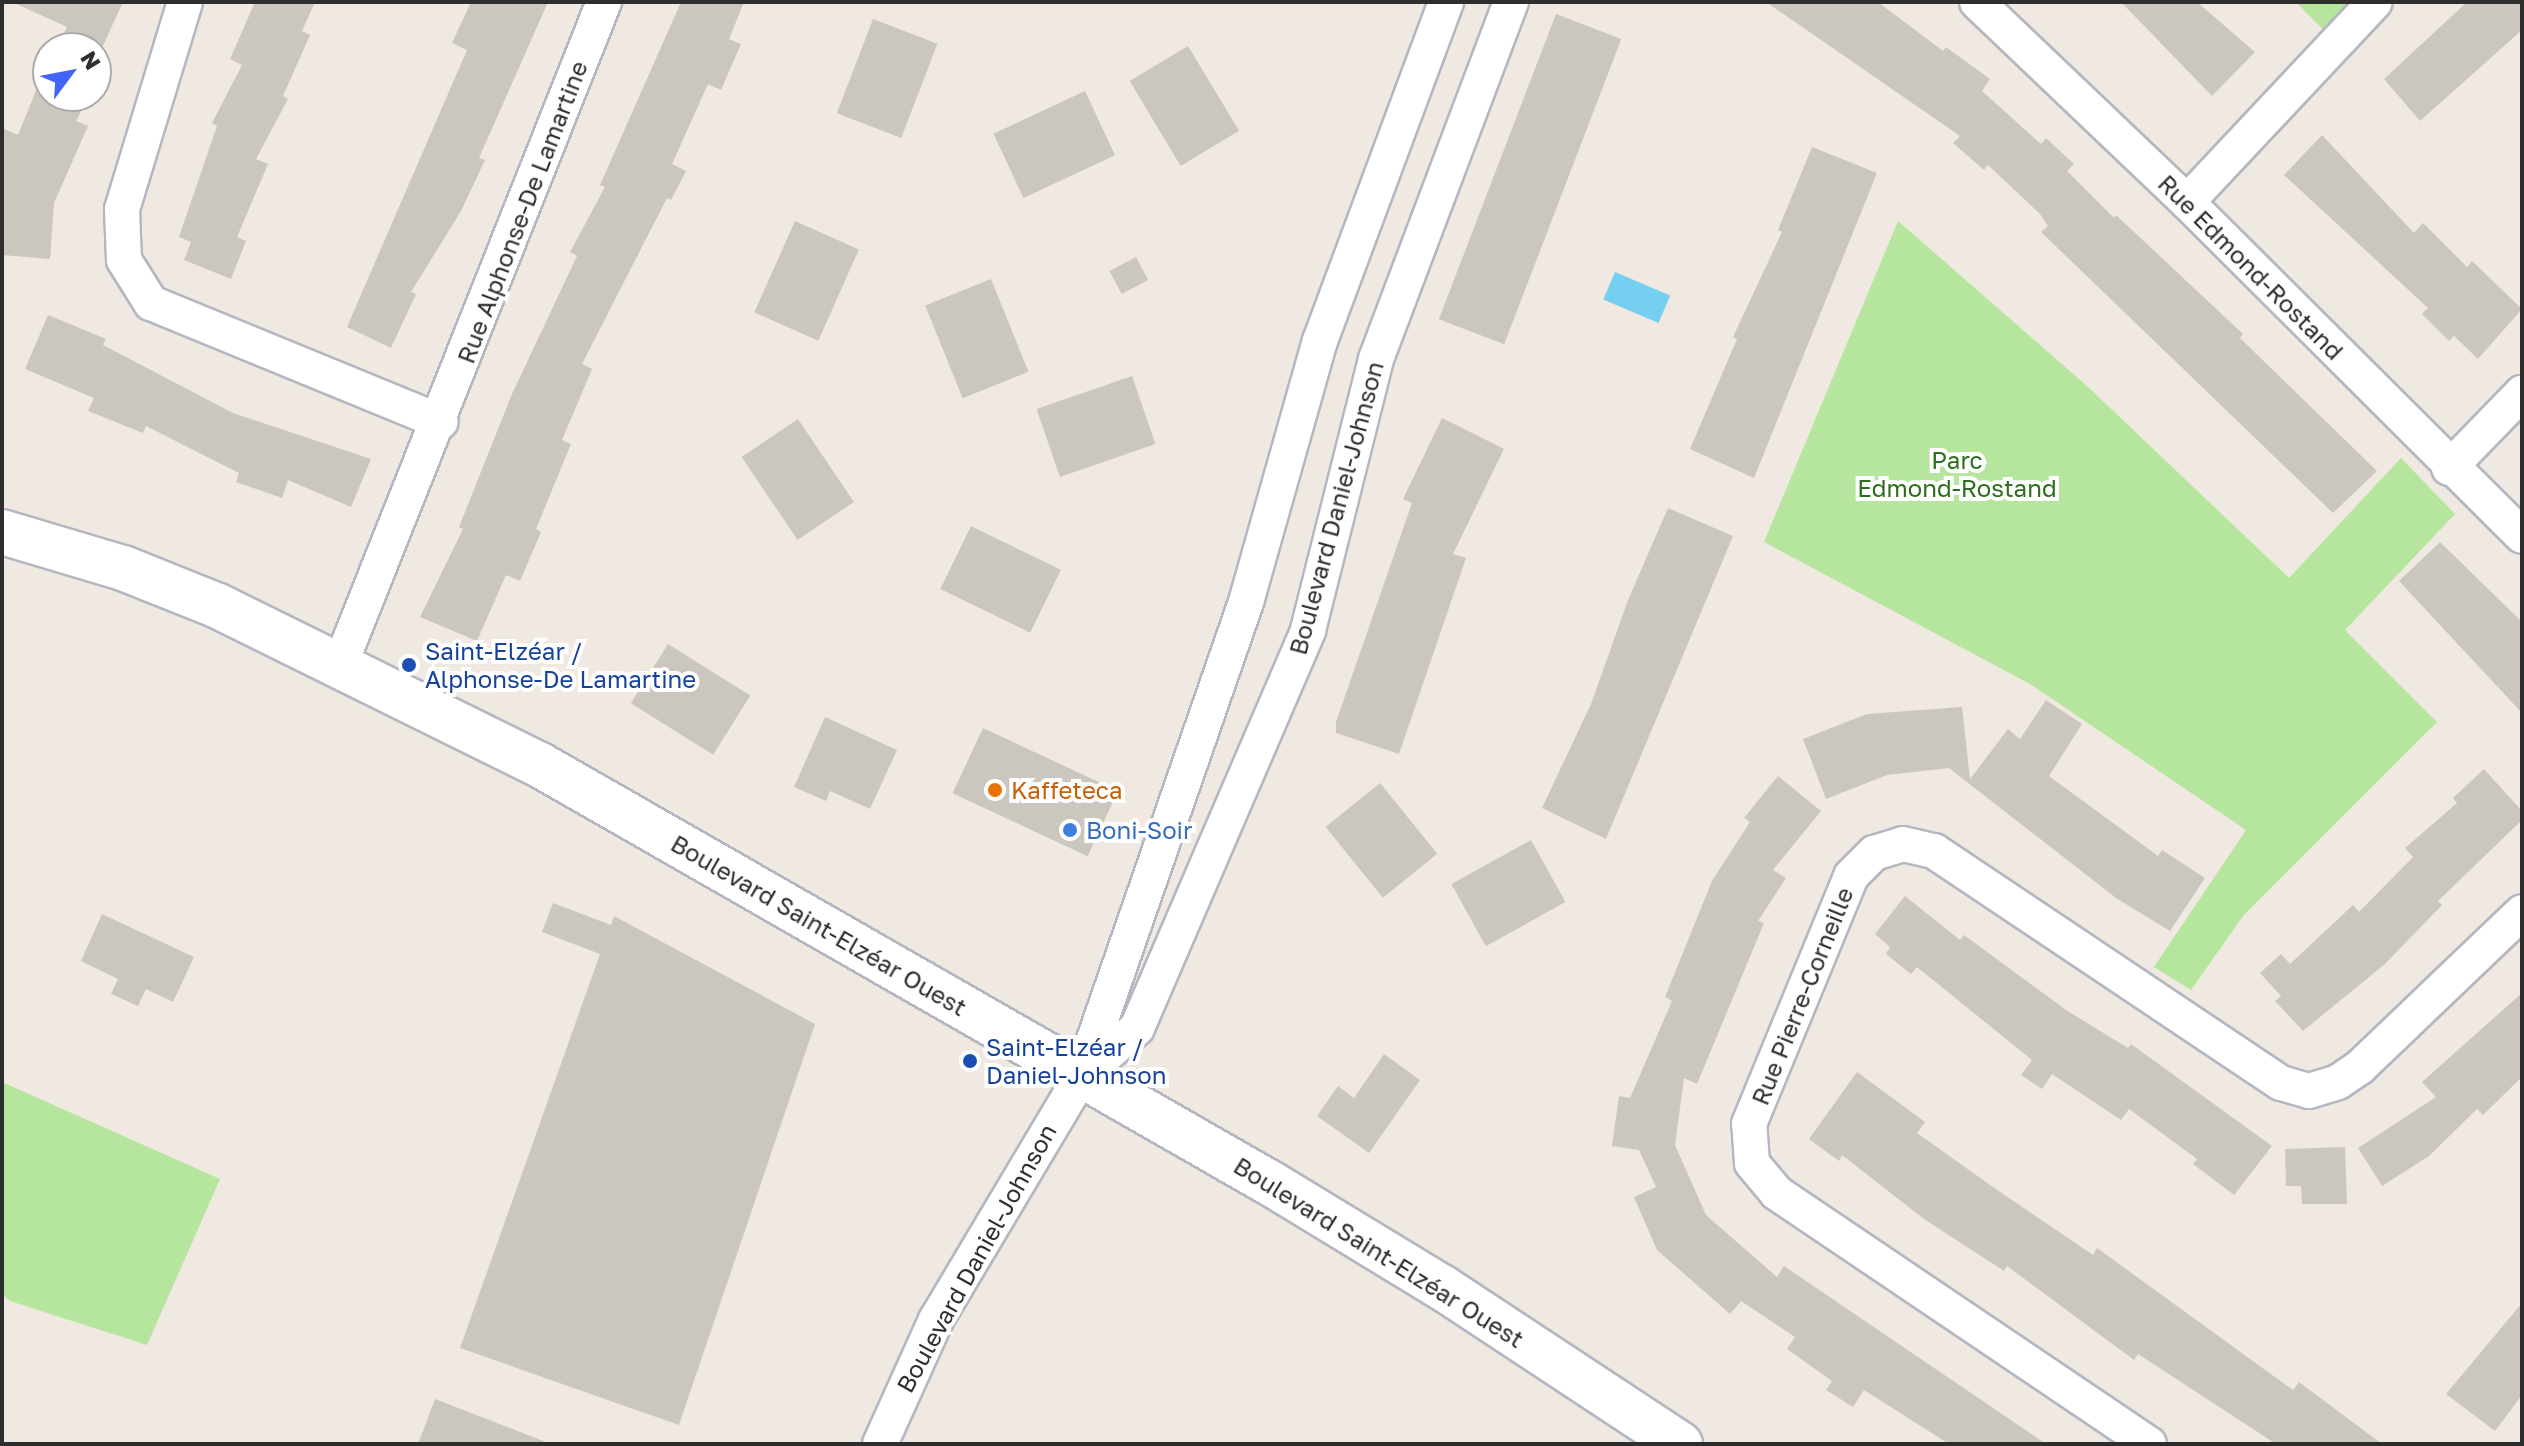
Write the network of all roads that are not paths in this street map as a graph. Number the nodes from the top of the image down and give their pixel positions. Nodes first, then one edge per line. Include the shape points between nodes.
1 (185, 2) edge
2 (604, 2) edge
3 (1446, 2) edge
4 (1511, 2) edge
5 (1977, 2) edge
6 (2375, 2) edge
7 (2187, 202) junction
8 (2522, 393) edge
9 (441, 422) junction
10 (2449, 468) junction
11 (2, 532) edge
12 (2522, 536) edge
13 (340, 665) junction
14 (2522, 912) edge
15 (1081, 1077) junction
16 (880, 1444) edge
17 (1680, 1444) edge
18 (2149, 1444) edge

1 - 9 street via 122,209 124,260 151,303
2 - 9 street, Rue Alphonse-De Lamartine
3 - 15 street, Boulevard Daniel-Johnson via 1320,341 1246,602
4 - 15 street, Boulevard Daniel-Johnson via 1376,359 1308,630 1137,1028
5 - 7 street, Rue Edmond-Rostand
6 - 7 street
7 - 10 street, Rue Edmond-Rostand
8 - 10 street
9 - 13 street, Rue Alphonse-De Lamartine
10 - 12 street, Rue Edmond-Rostand
11 - 13 street, Boulevard Saint-Elzéar Ouest via 179,590
13 - 15 street, Boulevard Saint-Elzéar Ouest via 583,789
14 - 18 street, Rue Pierre-Corneille via 2360,1067 2338,1082 2309,1091 2281,1083 1934,851 1903,844 1874,853 1851,876 1749,1124 1752,1163 1777,1193
15 - 16 street, Boulevard Daniel-Johnson via 936,1320
15 - 17 street, Boulevard Saint-Elzéar Ouest via 1443,1288

